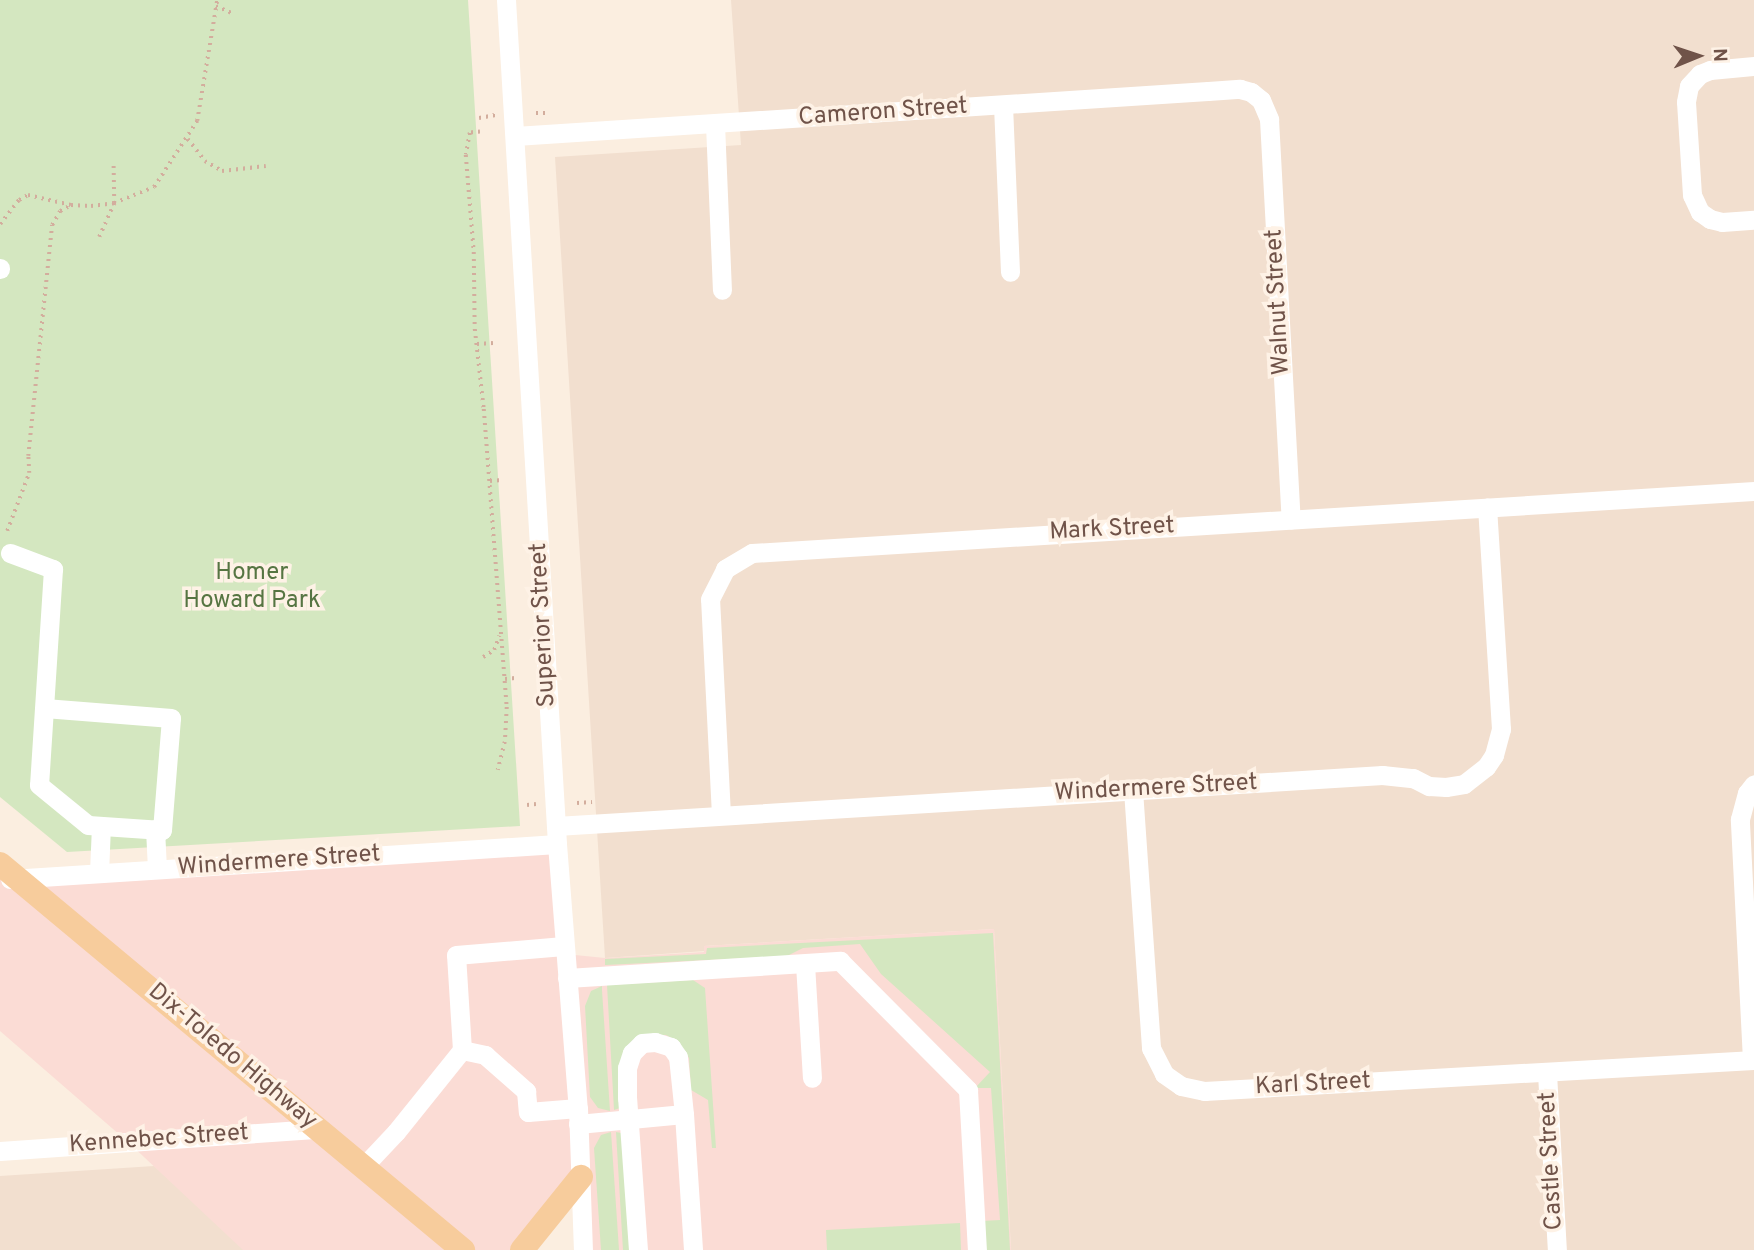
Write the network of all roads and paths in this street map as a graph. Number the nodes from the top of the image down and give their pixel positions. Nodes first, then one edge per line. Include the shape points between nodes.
1 (217, 0) edge
2 (506, 0) edge
3 (216, 6) junction
4 (234, 14) dead end
5 (1754, 66) edge
6 (1251, 92) joint
7 (1003, 105) junction
8 (536, 113) dead end
9 (548, 113) dead end
10 (502, 115) dead end
11 (479, 118) dead end
12 (715, 124) junction
13 (480, 132) dead end
14 (515, 136) junction
15 (188, 139) junction
16 (113, 164) dead end
17 (267, 166) dead end
18 (114, 203) junction
19 (71, 205) junction
20 (1754, 220) edge
21 (0, 224) edge
22 (99, 237) dead end
23 (1010, 272) dead end
24 (722, 290) dead end
25 (494, 343) dead end
26 (477, 344) junction
27 (502, 480) dead end
28 (489, 481) junction
29 (1754, 491) edge
30 (1488, 507) junction
31 (1291, 519) junction
32 (8, 531) dead end
33 (10, 553) dead end
34 (499, 634) junction
35 (483, 657) dead end
36 (515, 678) dead end
37 (505, 679) junction
38 (44, 708) junction
39 (498, 771) dead end
40 (1754, 784) edge
41 (1133, 790) junction
42 (592, 802) dead end
43 (577, 803) dead end
44 (721, 815) junction
45 (101, 826) junction
46 (155, 829) junction
47 (557, 835) junction
48 (157, 869) junction
49 (99, 873) junction
50 (5, 874) edge
51 (564, 946) junction
52 (805, 964) junction
53 (567, 978) junction
54 (462, 1049) junction
55 (1753, 1060) edge
56 (1547, 1073) junction
57 (812, 1078) dead end
58 (684, 1114) junction
59 (578, 1116) junction
60 (629, 1120) junction
61 (318, 1129) junction
62 (0, 1151) edge
63 (363, 1167) junction
64 (581, 1177) junction
65 (463, 1250) edge
66 (522, 1250) edge
67 (583, 1250) edge
68 (638, 1250) edge
69 (693, 1250) edge
70 (976, 1250) edge
71 (1557, 1250) edge

1 - 3 path
2 - 14 street, Superior Street
3 - 4 path
3 - 15 path via 197,121
5 - 20 street via 1700,74 1689,86 1686,103 1692,195 1700,212 1722,222
6 - 7 street, Cameron Street via 1208,90
6 - 31 street, Walnut Street via 1261,100 1269,119
7 - 12 street, Cameron Street
7 - 23 street
8 - 9 path
10 - 11 path
12 - 14 street, Cameron Street
12 - 24 street
13 - 26 path via 470,133 466,155
14 - 47 street, Superior Street
15 - 17 path via 205,161 222,171
15 - 18 path via 154,187
16 - 18 path
18 - 19 path
18 - 22 path
19 - 21 path via 28,195
19 - 32 path via 60,211 52,225 29,473
25 - 26 path
26 - 28 path
27 - 28 path
28 - 34 path
29 - 30 street, Mark Street
30 - 31 street, Mark Street
30 - 41 street, Windermere Street via 1501,729 1494,755 1479,775 1446,787 1382,775
31 - 44 street, Mark Street via 752,553 725,569 710,599
33 - 38 street via 53,569
34 - 35 path via 494,650
34 - 37 path
36 - 37 path
37 - 39 path via 505,742
38 - 45 street via 39,785 88,825
38 - 46 street via 171,718 162,830
40 - 55 street via 1740,819
41 - 44 street, Windermere Street
41 - 56 street, Karl Street via 1151,1048 1158,1067 1171,1080 1204,1091
42 - 43 path
44 - 47 street, Windermere Street
45 - 46 street
45 - 49 street
46 - 48 street
47 - 48 street, Windermere Street
47 - 51 street, Superior Street
48 - 49 street, Windermere Street
49 - 50 street, Windermere Street
50 - 61 main road, Dix-Toledo Highway
51 - 53 street, Superior Street
51 - 54 street via 456,955
52 - 53 street
52 - 57 street
52 - 70 street via 840,961 968,1090
53 - 59 street, Superior Street
54 - 59 street via 485,1055 526,1091 528,1112
54 - 63 street
55 - 56 street, Karl Street
56 - 71 street, Castle Street
58 - 60 street
58 - 60 street via 678,1057 671,1047 642,1043 627,1068
58 - 69 street
59 - 60 street
59 - 64 street, Superior Street
60 - 68 street
61 - 62 street, Kennebec Street
61 - 63 main road, Dix-Toledo Highway
63 - 65 main road, Dix-Toledo Highway
64 - 66 main road
64 - 67 street, Superior Street

